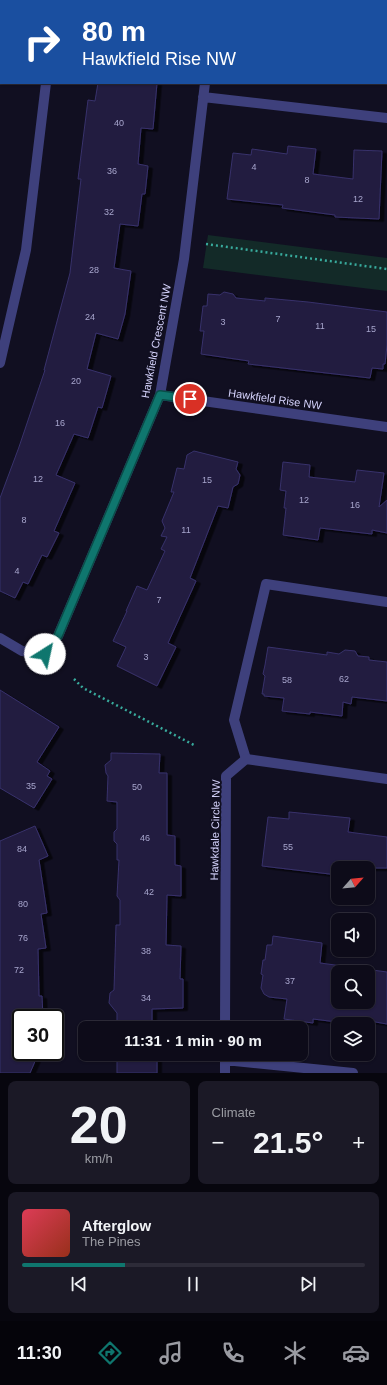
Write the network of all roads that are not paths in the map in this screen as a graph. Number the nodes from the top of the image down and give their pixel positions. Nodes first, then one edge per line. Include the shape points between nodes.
1 (46, 84) edge
2 (205, 84) edge
3 (204, 97) junction
4 (387, 118) edge
5 (0, 363) edge
6 (160, 395) junction
7 (387, 427) edge
8 (387, 602) edge
9 (0, 638) edge
10 (246, 758) junction
11 (387, 778) edge
12 (225, 1021) edge
13 (225, 1061) edge
14 (257, 1061) edge
15 (225, 1073) edge
16 (353, 1073) edge

1 - 5 street via 26,250
2 - 3 street, Hawkfield Crescent NW
3 - 4 street
3 - 6 street, Hawkfield Crescent NW via 184,259
6 - 7 street, Hawkfield Rise NW
6 - 9 street, Hawkfield Crescent NW via 58,636 45,654 22,651
8 - 10 street via 266,584 234,720
10 - 11 street
10 - 12 street, Hawkdale Circle NW via 226,776
13 - 15 street
14 - 16 street

